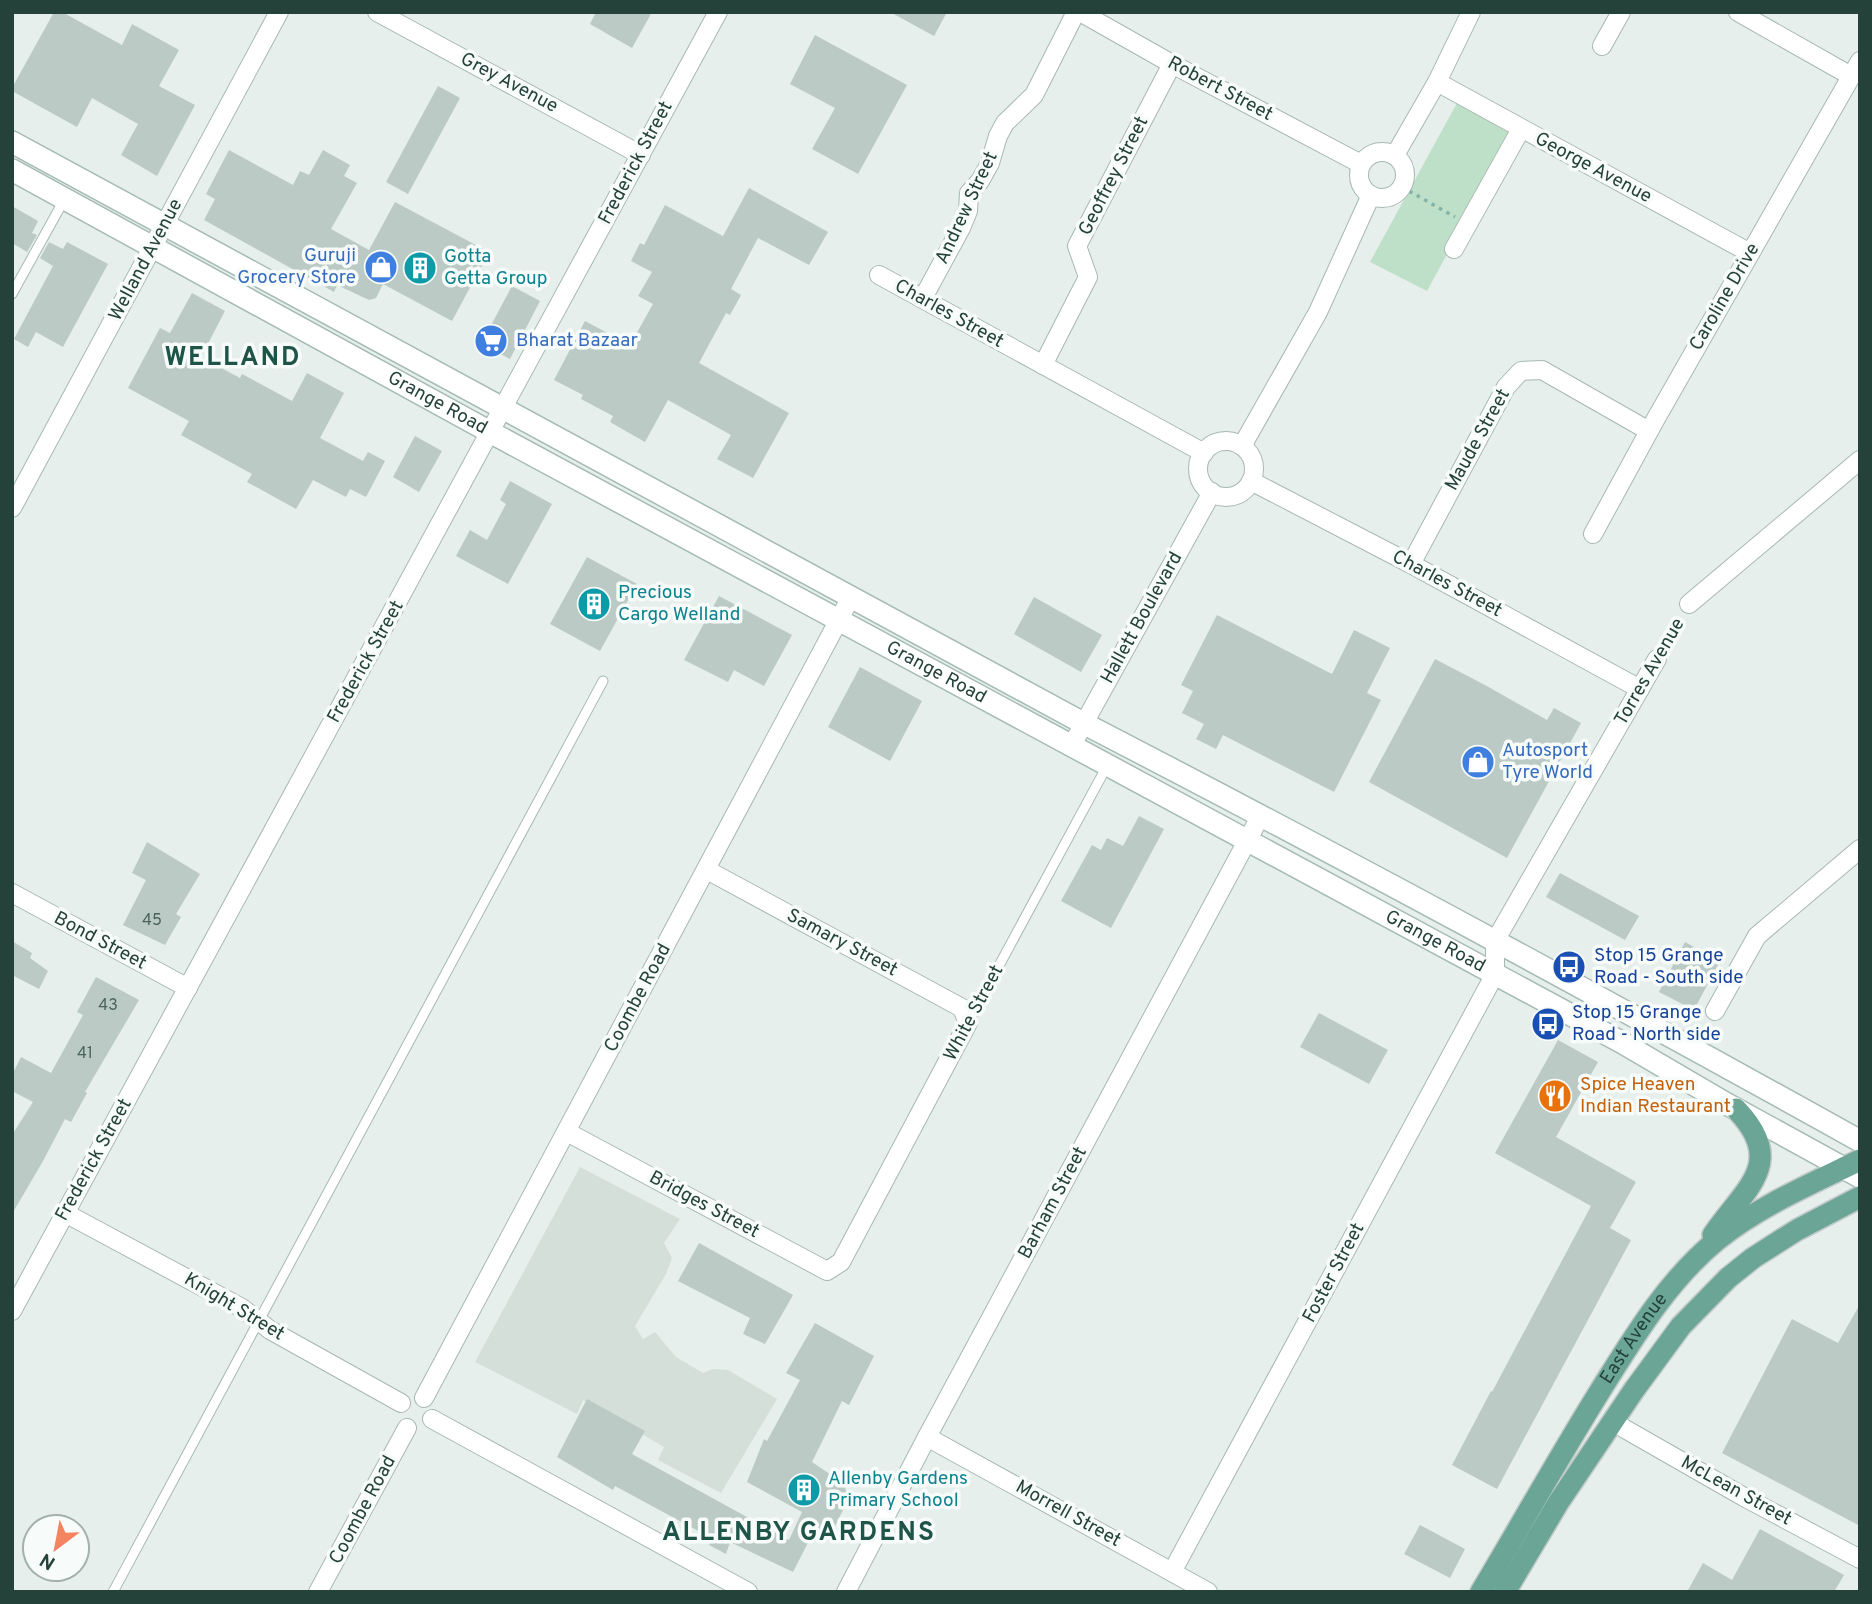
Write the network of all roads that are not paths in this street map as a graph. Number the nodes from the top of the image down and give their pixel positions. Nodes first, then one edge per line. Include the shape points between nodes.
1 (279, 12) edge
2 (377, 12) edge
3 (718, 12) edge
4 (1078, 12) edge
5 (1471, 12) edge
6 (1621, 12) edge
7 (1738, 12) edge
8 (1602, 46) dead end
9 (1172, 64) junction
10 (1855, 69) edge
11 (1437, 82) junction
12 (1521, 129) junction
13 (12, 142) edge
14 (641, 155) junction
15 (1395, 155) junction
16 (1361, 164) junction
17 (12, 170) edge
18 (1371, 195) junction
19 (65, 198) junction
20 (165, 225) junction
21 (153, 247) junction
22 (1454, 249) dead end
23 (1750, 253) junction
24 (879, 275) dead end
25 (12, 294) edge
26 (923, 298) junction
27 (1043, 365) junction
28 (503, 407) junction
29 (1649, 430) junction
30 (490, 432) junction
31 (1242, 446) junction
32 (1203, 453) junction
33 (1860, 460) edge
34 (1251, 481) junction
35 (1212, 492) junction
36 (12, 508) edge
37 (1593, 534) dead end
38 (1411, 564) junction
39 (851, 597) junction
40 (1689, 604) road end
41 (839, 620) junction
42 (1657, 659) road end
43 (603, 681) dead end
44 (1640, 689) junction
45 (1083, 723) junction
46 (1072, 745) junction
47 (1108, 765) junction
48 (1261, 815) junction
49 (1248, 841) junction
50 (1860, 849) edge
51 (707, 870) junction
52 (12, 893) edge
53 (1495, 941) junction
54 (1495, 974) junction
55 (188, 988) junction
56 (1715, 1011) dead end
57 (968, 1023) junction
58 (1736, 1109) junction
59 (567, 1132) junction
60 (1860, 1141) edge
61 (1855, 1170) edge
62 (1860, 1197) edge
63 (65, 1213) junction
64 (1695, 1259) junction
65 (841, 1262) joint
66 (12, 1311) edge
67 (259, 1321) junction
68 (424, 1398) junction
69 (401, 1403) junction
70 (432, 1419) junction
71 (1614, 1421) junction
72 (407, 1428) junction
73 (927, 1437) junction
74 (1860, 1559) edge
75 (1172, 1572) junction
76 (113, 1592) edge
77 (318, 1592) edge
78 (748, 1592) edge
79 (846, 1592) edge
80 (1208, 1592) edge
81 (1481, 1592) edge
82 (1505, 1592) edge

1 - 20 street, Welland Avenue
2 - 14 street, Grey Avenue
3 - 14 street, Frederick Street
4 - 9 street, Robert Street
4 - 26 street, Andrew Street via 1034,95 1002,129 990,163 969,193 961,228
5 - 11 street
6 - 8 street
7 - 10 street
9 - 16 street, Robert Street
9 - 27 street, Geoffrey Street via 1077,246 1088,277
10 - 23 street, Caroline Drive
11 - 12 street, George Avenue
11 - 15 street
12 - 22 street
12 - 23 street, George Avenue
13 - 20 main road, Grange Road
14 - 28 street, Frederick Street
15 - 16 street via 1376,152
15 - 18 street via 1405,176 1402,187 1382,198
16 - 18 street via 1362,187
17 - 19 main road, Grange Road
18 - 31 street via 1318,312
19 - 21 main road, Grange Road
19 - 25 lane
20 - 21 street, Welland Avenue
20 - 28 main road, Grange Road
21 - 30 main road, Grange Road
21 - 36 street, Welland Avenue
23 - 29 street, Caroline Drive
24 - 26 street, Charles Street
26 - 27 street, Charles Street
27 - 32 street, Charles Street
28 - 30 street, Frederick Street
28 - 39 main road, Grange Road
29 - 37 street, Caroline Drive
29 - 38 street, Maude Street via 1542,370 1521,371 1506,387
30 - 41 main road, Grange Road
30 - 55 street, Frederick Street
31 - 32 street via 1221,442
31 - 34 street via 1253,460
32 - 35 street via 1199,475
33 - 40 street, Torres Avenue
34 - 35 street via 1234,496
34 - 38 street, Charles Street
35 - 45 street, Hallett Boulevard
38 - 44 street, Charles Street
39 - 41 street, Coombe Road
39 - 45 main road, Grange Road
41 - 46 main road, Grange Road
41 - 51 street, Coombe Road
42 - 44 street, Torres Avenue
43 - 67 lane
44 - 53 street, Torres Avenue
45 - 46 street, Hallett Boulevard
45 - 48 main road, Grange Road
46 - 47 main road, Grange Road
47 - 49 main road, Grange Road
47 - 57 lane, White Street
48 - 49 street, Barham Street
48 - 53 main road, Grange Road
49 - 54 main road, Grange Road
49 - 73 street, Barham Street
50 - 56 street via 1758,936
51 - 57 street, Samary Street via 962,1008
51 - 59 street, Coombe Road
52 - 55 street, Bond Street
53 - 54 street, Torres Avenue
53 - 60 main road, Grange Road
54 - 58 main road, Grange Road
54 - 75 street, Foster Street
55 - 63 street, Frederick Street
57 - 65 street, White Street
58 - 61 main road, Grange Road
58 - 64 main road via 1760,1145 1758,1172
59 - 65 street, Bridges Street via 827,1271
59 - 68 street, Coombe Road
61 - 64 main road, East Avenue via 1780,1200 1740,1223
62 - 71 main road, East Avenue via 1774,1243 1728,1278 1681,1326
63 - 66 street, Frederick Street
63 - 67 street, Knight Street
64 - 81 main road, East Avenue via 1631,1341
67 - 69 street, Knight Street
67 - 76 lane
68 - 69 street via 412,1396
68 - 70 street via 432,1406
69 - 72 street via 399,1418
70 - 72 street via 426,1427
70 - 78 street
71 - 74 street, McLean Street
71 - 82 main road, East Avenue
72 - 77 street, Coombe Road
73 - 75 street, Morrell Street
73 - 79 street, Barham Street
75 - 80 street, Morrell Street

